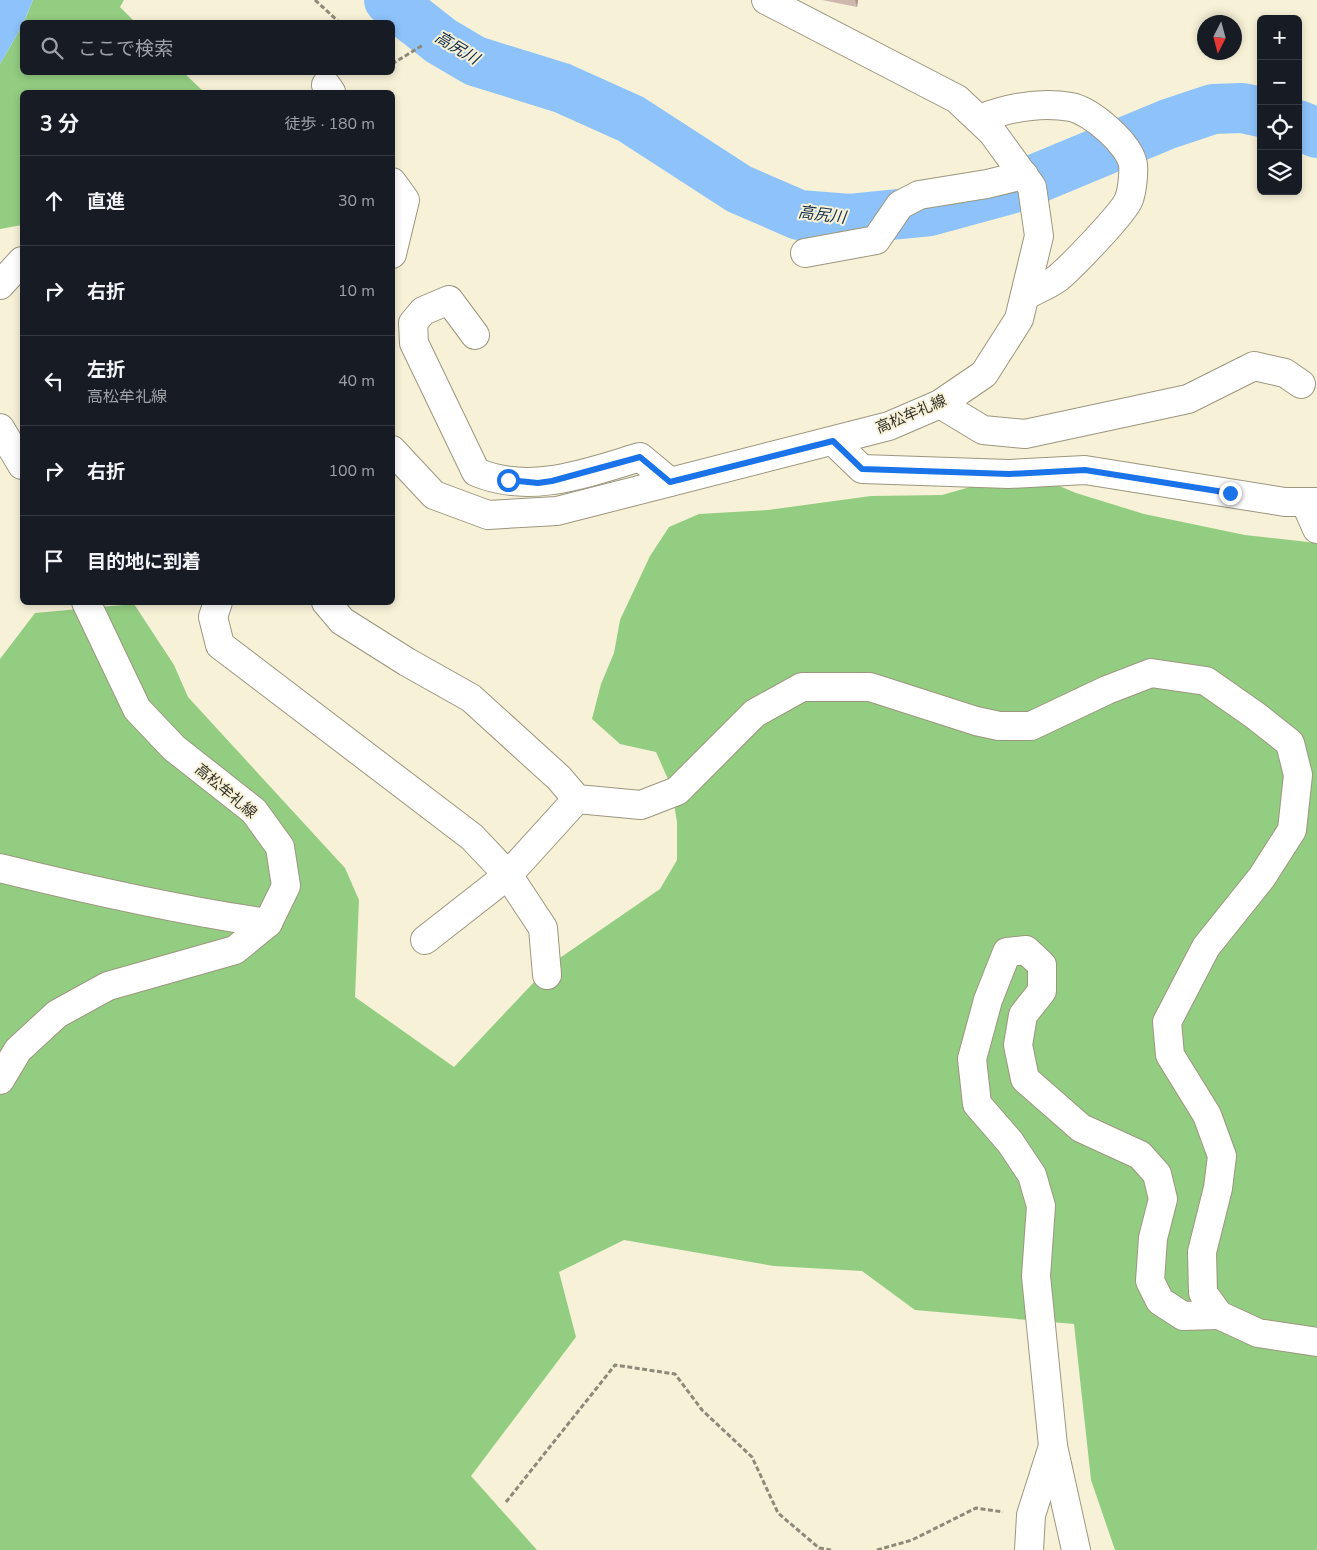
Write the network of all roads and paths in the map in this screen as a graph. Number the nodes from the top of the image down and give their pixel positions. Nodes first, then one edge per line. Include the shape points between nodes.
1 (316, 0) edge
2 (766, 0) edge
3 (337, 20) edge
4 (423, 45) dead end
5 (395, 62) edge
6 (978, 119) junction
7 (1024, 174) junction
8 (395, 186) edge
9 (395, 242) edge
10 (805, 253) dead end
11 (1025, 296) junction
12 (475, 335) dead end
13 (1301, 384) dead end
14 (940, 404) junction
15 (0, 428) edge
16 (833, 441) junction
17 (395, 453) edge
18 (20, 462) edge
19 (670, 482) junction
20 (1311, 502) edge
21 (1317, 529) edge
22 (87, 605) edge
23 (217, 605) edge
24 (329, 605) edge
25 (577, 798) junction
26 (0, 868) edge
27 (508, 874) junction
28 (268, 923) junction
29 (425, 940) dead end
30 (547, 975) dead end
31 (0, 1080) edge
32 (1220, 1315) junction
33 (1317, 1342) edge
34 (1052, 1446) junction
35 (506, 1502) dead end
36 (1031, 1515) junction
37 (831, 1550) edge
38 (878, 1550) edge
39 (1029, 1550) edge
40 (1076, 1550) edge

1 - 3 path
2 - 6 street, 高松牟礼線 via 957,99
4 - 5 path
6 - 7 street, 高松牟礼線
6 - 11 street via 1006,108 1029,105 1072,107 1102,124 1124,148 1133,164 1130,199 1118,216 1057,279
7 - 10 street via 920,195 900,205 876,240
7 - 11 street, 高松牟礼線 via 1032,186 1039,236
8 - 9 street via 405,200
11 - 14 street, 高松牟礼線 via 1019,320 984,374
12 - 19 street via 449,300 423,311 413,323 414,343 476,472 494,479 538,483 565,479 640,457
13 - 14 street via 1285,373 1254,366 1188,399 1025,434 983,430
14 - 16 street, 高松牟礼線 via 889,426
15 - 18 street
16 - 19 street, 高松牟礼線
16 - 20 street via 862,469 1009,474 1085,470 1285,502
17 - 19 street, 高松牟礼線 via 434,495 488,515 557,511
20 - 21 street
22 - 28 street, 高松牟礼線 via 137,709 174,748 254,811 280,847 286,886
23 - 27 street via 213,617 220,645 472,837
24 - 25 street via 342,620 471,698
25 - 27 street
25 - 32 street via 641,805 677,791 755,712 802,688 870,687 976,721 999,726 1032,726 1151,673 1206,681 1290,743 1298,775 1292,830 1262,878 1206,947 1166,1022 1170,1055 1207,1115 1222,1156 1218,1188 1202,1252 1203,1293
26 - 28 street via 152,903
27 - 29 street
27 - 30 street via 543,928
28 - 31 street, 高松牟礼線 via 235,950 108,986 57,1014 18,1050
32 - 33 street via 1258,1333
32 - 34 street via 1183,1316 1160,1301 1150,1281 1154,1238 1163,1199 1157,1174 1140,1155 1081,1128 1026,1079 1018,1045 1023,1015 1042,991 1042,965 1026,950 1007,952 988,1000 972,1060 977,1104 1010,1142 1032,1175 1041,1206 1036,1276
34 - 36 street
34 - 40 street
35 - 37 path via 615,1364 675,1374 702,1410 752,1457 778,1513 819,1548
36 - 38 path via 976,1508 912,1540
36 - 39 street

